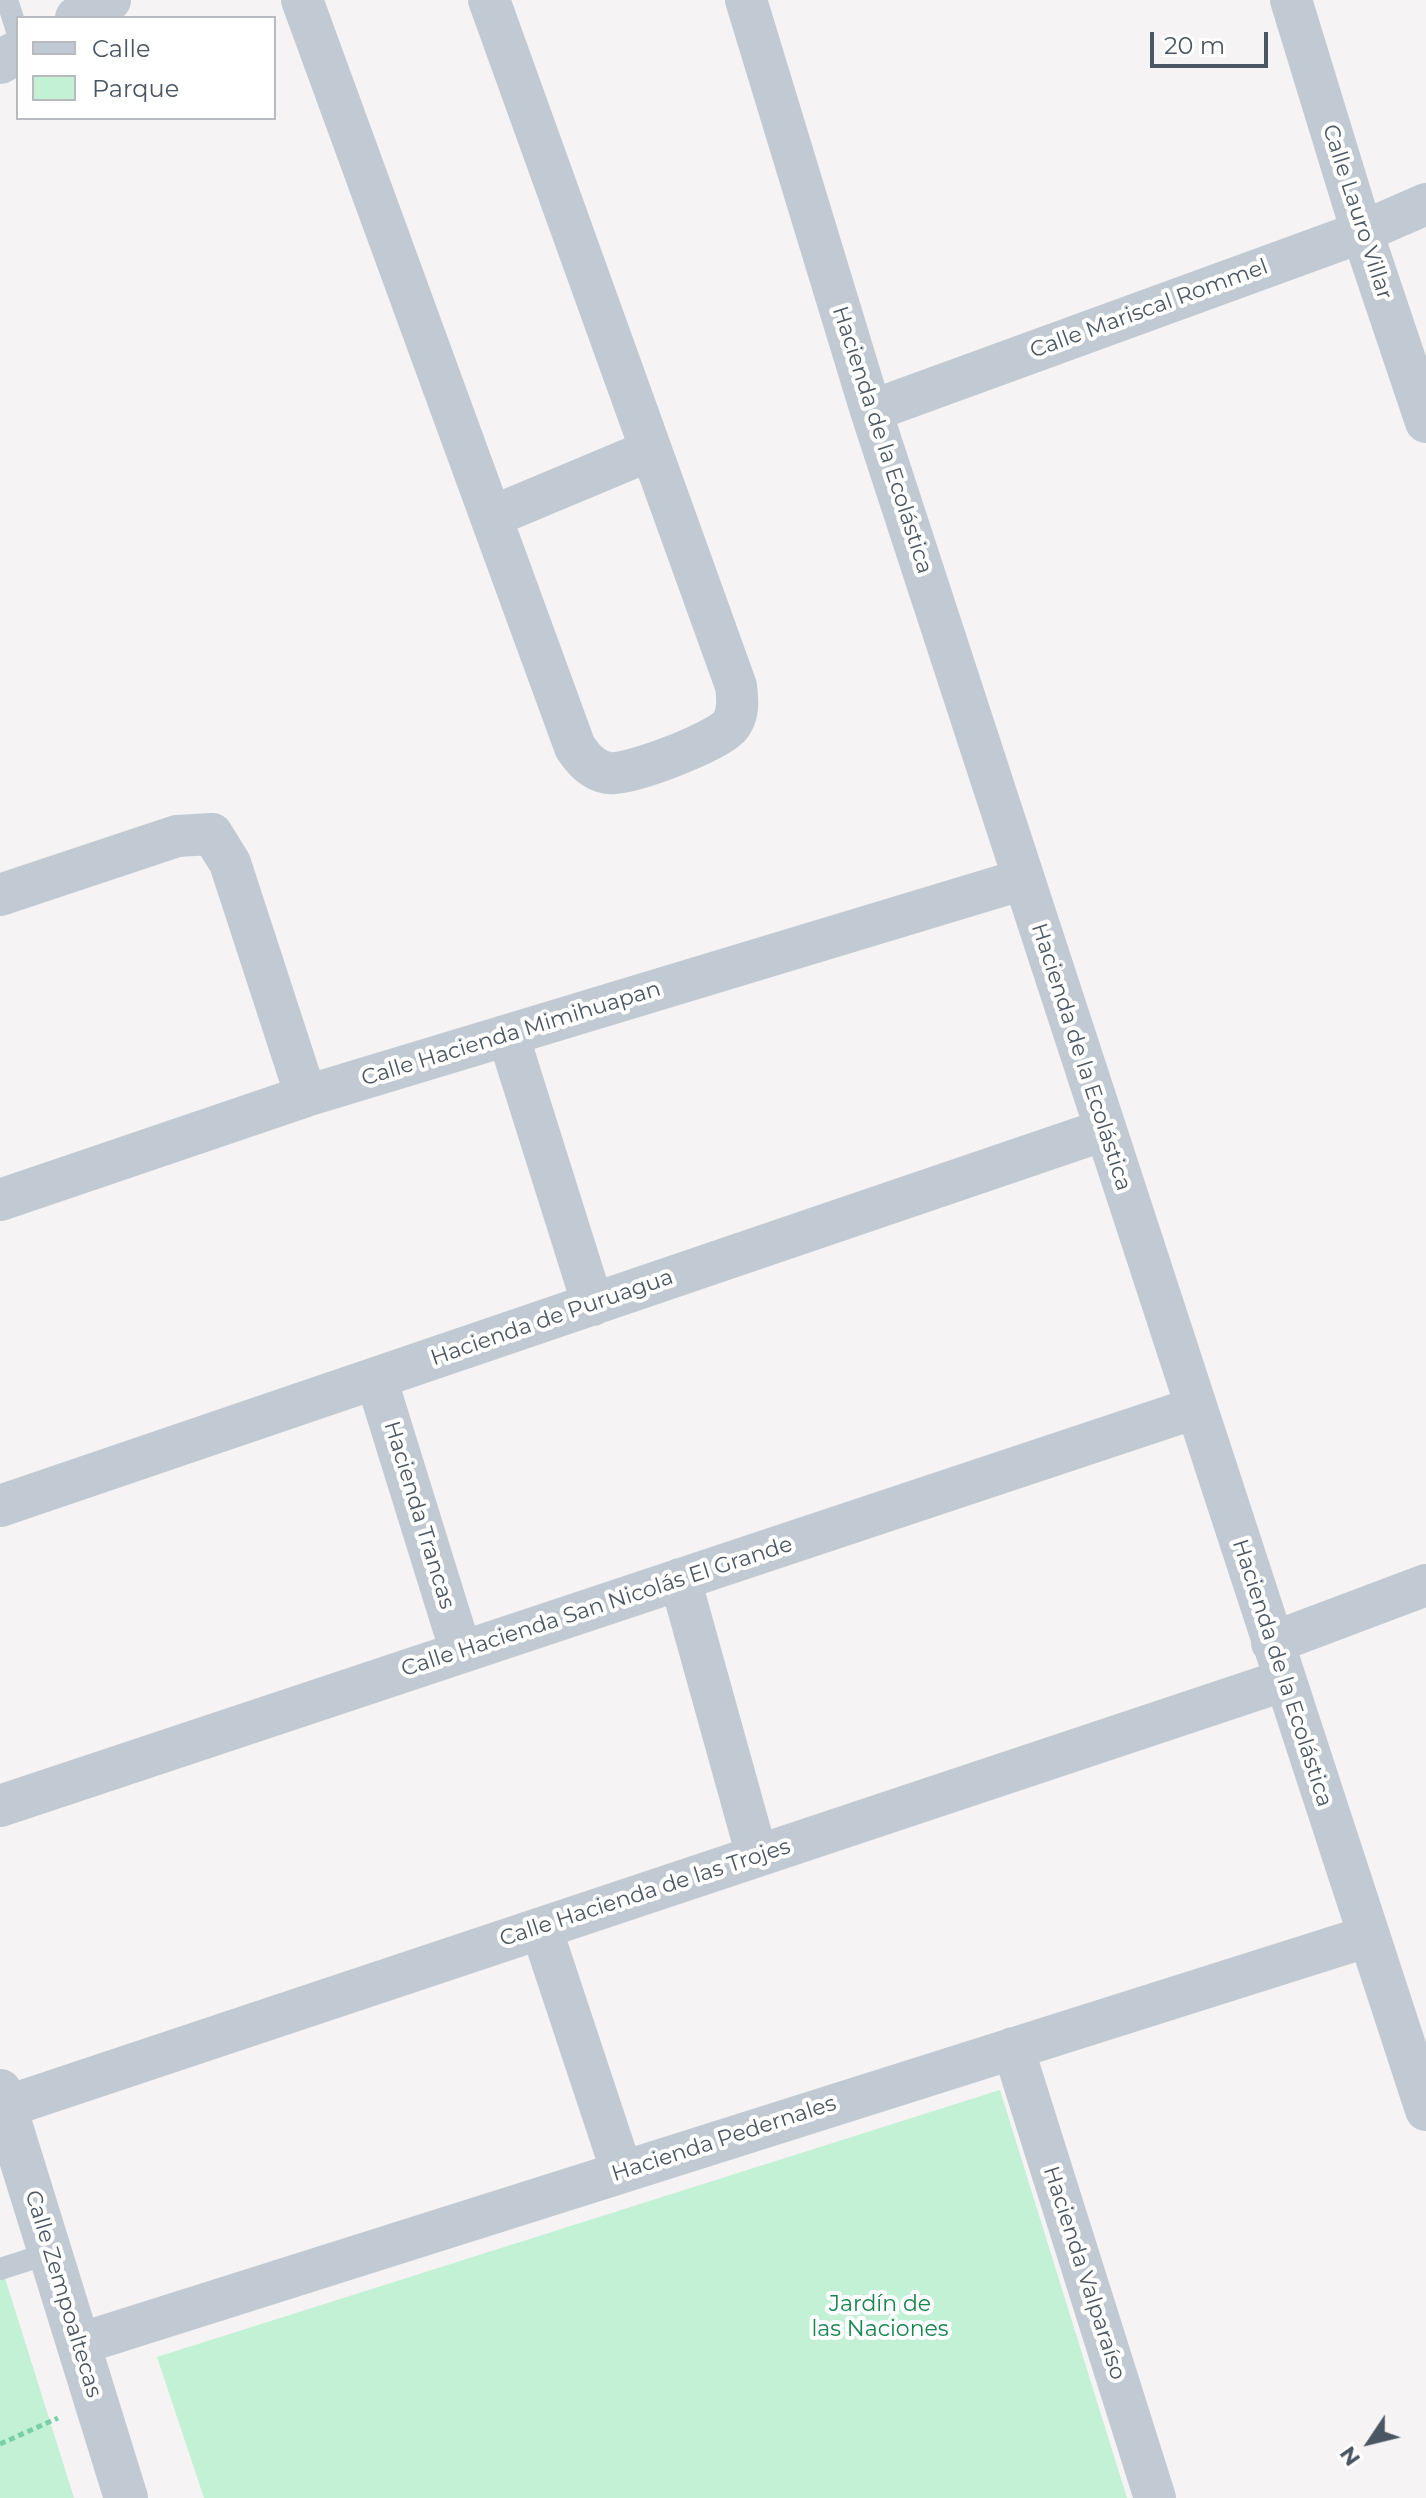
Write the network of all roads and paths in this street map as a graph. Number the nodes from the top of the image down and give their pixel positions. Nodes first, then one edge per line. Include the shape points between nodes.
1 (7, 0) edge
2 (109, 0) edge
3 (302, 0) edge
4 (489, 0) edge
5 (746, 0) edge
6 (1291, 0) edge
7 (81, 16) edge
8 (16, 28) edge
9 (1426, 204) edge
10 (1362, 232) junction
11 (871, 411) junction
12 (1426, 422) edge
13 (651, 450) junction
14 (491, 517) junction
15 (1024, 879) junction
16 (0, 895) edge
17 (508, 1035) junction
18 (306, 1096) junction
19 (1104, 1130) junction
20 (0, 1200) edge
21 (593, 1305) junction
22 (376, 1378) junction
23 (1195, 1408) junction
24 (0, 1506) edge
25 (680, 1579) junction
26 (1426, 1585) edge
27 (461, 1652) junction
28 (1279, 1662) junction
29 (0, 1806) edge
30 (757, 1856) junction
31 (541, 1928) junction
32 (1369, 1936) junction
33 (1013, 2048) junction
34 (3, 2099) edge
35 (1426, 2110) edge
36 (622, 2172) junction
37 (50, 2253) junction
38 (0, 2269) edge
39 (79, 2344) junction
40 (96, 2403) junction
41 (0, 2444) edge
42 (126, 2498) edge
43 (1155, 2498) edge

1 - 8 lane
2 - 7 street
3 - 14 street
4 - 13 street
5 - 11 street, Hacienda de la Ecolástica
6 - 10 street, Calle Lauro Villar
9 - 10 street, Calle Mariscal Rommel
10 - 11 street, Calle Mariscal Rommel
10 - 12 street, Calle Lauro Villar
11 - 15 street, Hacienda de la Ecolástica
13 - 14 street
13 - 14 street via 736,686 739,707 730,726 713,738 628,771 607,773 587,764 575,747
15 - 17 street, Calle Hacienda Mimihuapan
15 - 19 street, Hacienda de la Ecolástica
16 - 18 street via 177,836 212,834 230,863
17 - 18 street, Calle Hacienda Mimihuapan
17 - 21 street
18 - 20 street, Calle Hacienda Mimihuapan
19 - 21 street, Hacienda de Puruagua
19 - 23 street, Hacienda de la Ecolástica
21 - 22 street, Hacienda de Puruagua
22 - 24 street, Hacienda de Puruagua
22 - 27 street, Hacienda Trancas
23 - 25 street, Calle Hacienda San Nicolás El Grande
23 - 28 street, Hacienda de la Ecolástica
25 - 27 street, Calle Hacienda San Nicolás El Grande
25 - 30 street
26 - 28 street, Calle Hacienda de las Trojes
27 - 29 street, Calle Hacienda San Nicolás El Grande
28 - 30 street, Calle Hacienda de las Trojes
28 - 32 street, Hacienda de la Ecolástica
30 - 31 street, Calle Hacienda de las Trojes
31 - 34 street, Calle Hacienda de las Trojes
31 - 36 street
32 - 33 street, Hacienda Pedernales
32 - 35 street, Hacienda de la Ecolástica
33 - 36 street, Hacienda Pedernales
33 - 43 street, Hacienda Valparaíso
34 - 37 street, Calle Zempoaltecas
36 - 39 street, Hacienda Pedernales
37 - 38 lane
37 - 39 street, Calle Zempoaltecas
39 - 40 street, Calle Zempoaltecas
40 - 41 path
40 - 42 street, Calle Zempoaltecas

